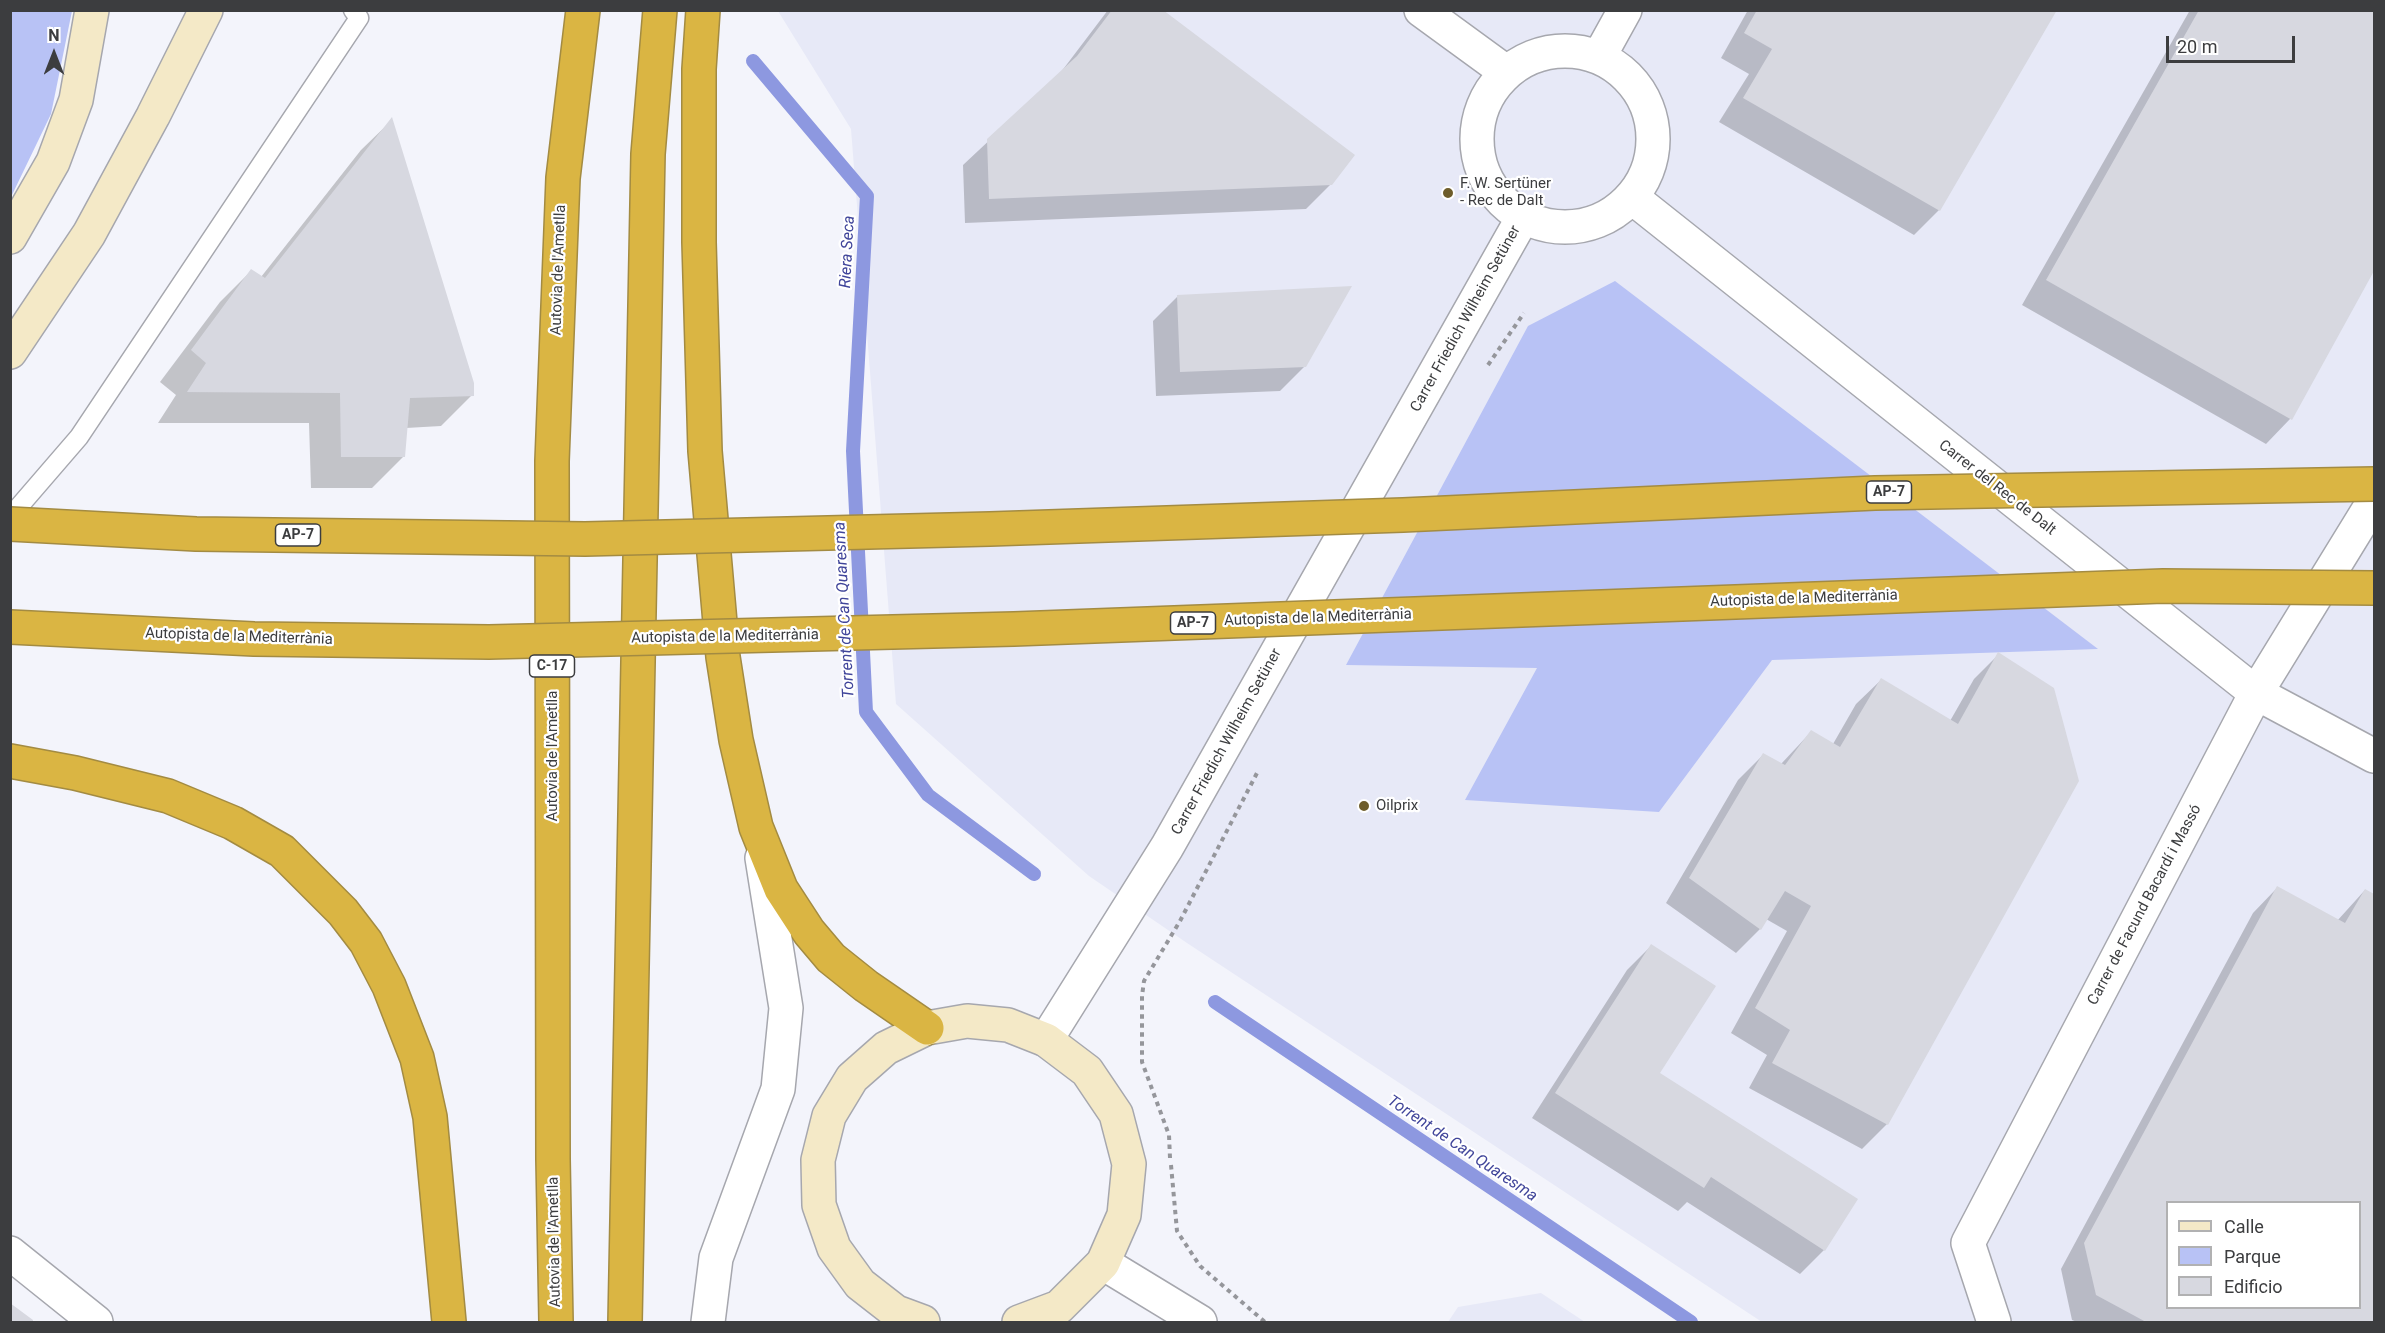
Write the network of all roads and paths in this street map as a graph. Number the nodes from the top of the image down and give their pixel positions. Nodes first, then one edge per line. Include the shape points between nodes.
1 (92, 10) edge
2 (206, 10) edge
3 (353, 10) edge
4 (583, 10) edge
5 (660, 10) edge
6 (703, 10) edge
7 (1420, 10) edge
8 (1625, 10) edge
9 (1599, 57) junction
10 (1506, 72) junction
11 (1634, 199) junction
12 (1522, 219) junction
13 (10, 237) edge
14 (10, 352) edge
15 (2374, 484) edge
16 (2374, 501) edge
17 (10, 517) edge
18 (10, 524) edge
19 (2374, 588) edge
20 (10, 627) edge
21 (2256, 693) junction
22 (2374, 756) edge
23 (10, 761) edge
24 (756, 827) junction
25 (1180, 921) dead end
26 (927, 1028) junction
27 (1046, 1040) junction
28 (10, 1253) edge
29 (1103, 1263) junction
30 (96, 1323) edge
31 (449, 1323) edge
32 (556, 1323) edge
33 (625, 1323) edge
34 (708, 1323) edge
35 (923, 1323) edge
36 (1019, 1323) edge
37 (1200, 1323) edge
38 (1265, 1323) edge
39 (1994, 1323) edge

1 - 13 street via 76,100 53,162
2 - 14 street via 89,234
3 - 17 lane via 359,18 79,437
4 - 32 highway, Autovia de l'Ametlla / C-17 via 563,178 552,461
5 - 33 highway via 648,154
6 - 24 highway via 699,242 705,451 723,657 735,740
7 - 10 street
8 - 9 street
9 - 10 street via 1567,49 1534,55
9 - 11 street via 1634,81 1653,118 1653,161
10 - 12 street via 1480,107 1475,150 1490,190
11 - 12 street via 1581,229
11 - 21 street, Carrer del Rec de Dalt
12 - 27 street, Carrer Friedich Wilheim Setüner via 1162,856
15 - 18 highway, AP-7, bridge via 1875,493 1380,516 585,539 196,534
16 - 21 street, Carrer de Facund Bacardí i Massó
19 - 20 highway, Autopista de la Mediterrània / AP-7, bridge via 2163,585 1014,629 501,642 254,639
21 - 22 street, Carrer del Rec de Dalt
21 - 39 street, Carrer de Facund Bacardí i Massó via 1968,1243
23 - 31 highway via 168,796 233,823 282,851 343,912 366,942 389,986 417,1058 429,1117
24 - 26 highway via 782,889 816,941 866,986
24 - 34 street via 786,1008 778,1089 716,1258
25 - 38 path via 1144,981 1142,996 1142,1062 1169,1135 1177,1231 1200,1266
26 - 27 street via 968,1021 1008,1025
26 - 35 street via 886,1048 852,1078 829,1116 818,1160 819,1205 834,1248 860,1284 896,1312
27 - 29 street via 1087,1071 1116,1114 1129,1164 1124,1215
28 - 30 street
29 - 36 street via 1059,1307
29 - 37 street

